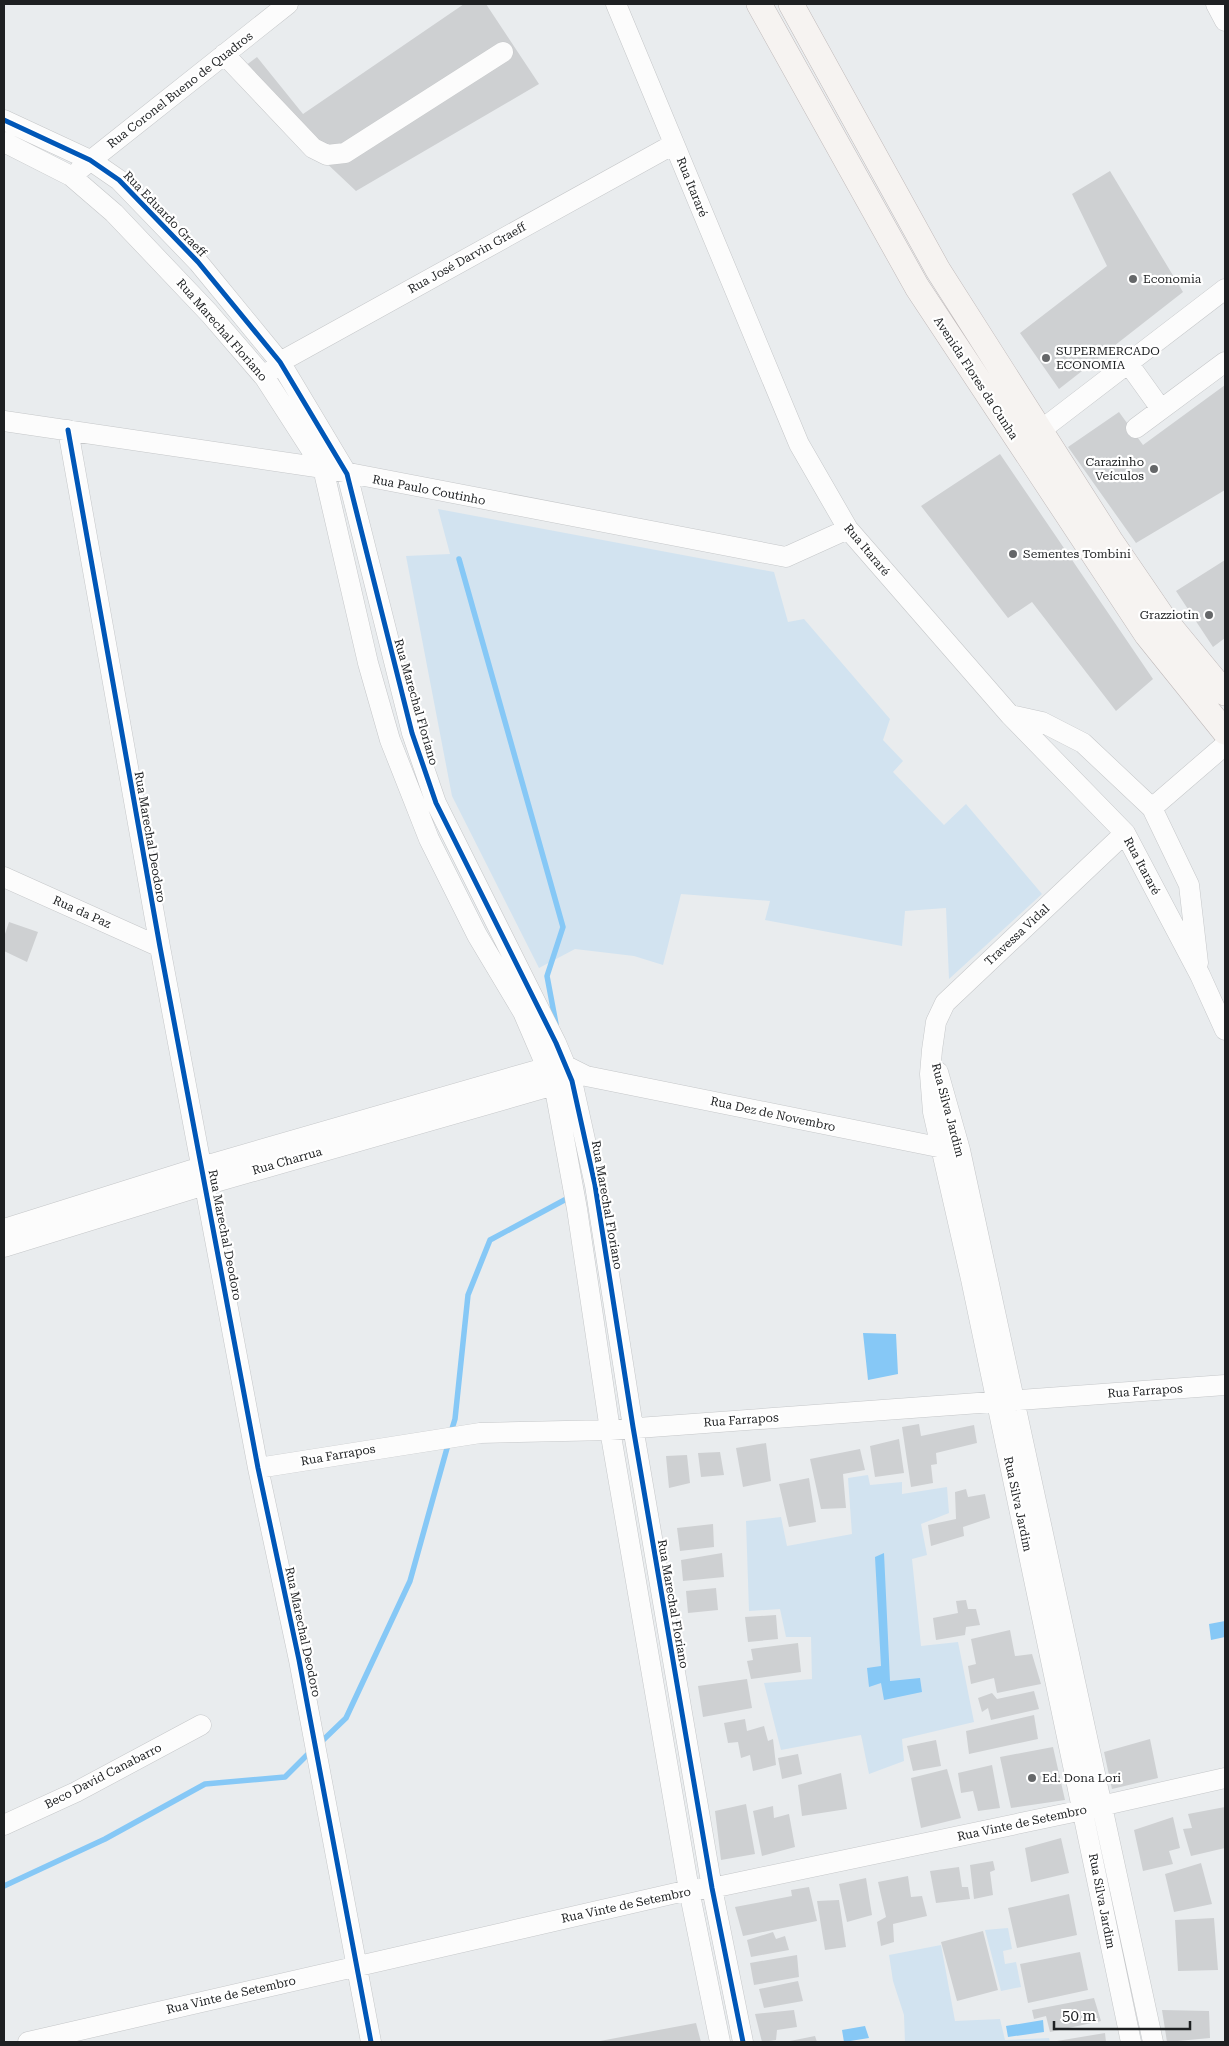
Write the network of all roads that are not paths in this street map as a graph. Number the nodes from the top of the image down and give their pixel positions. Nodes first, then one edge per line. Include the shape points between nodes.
1 (288, 4) edge
2 (616, 4) edge
3 (759, 4) edge
4 (792, 4) edge
5 (1216, 4) edge
6 (1225, 21) edge
7 (503, 52) dead end
8 (224, 54) junction
9 (4, 120) edge
10 (4, 142) edge
11 (674, 144) junction
12 (90, 160) junction
13 (71, 176) junction
14 (938, 270) junction
15 (916, 287) junction
16 (1225, 289) edge
17 (280, 362) junction
18 (1225, 362) edge
19 (1128, 363) junction
20 (265, 378) junction
21 (1161, 409) junction
22 (4, 421) edge
23 (1136, 428) dead end
24 (68, 430) junction
25 (1039, 431) junction
26 (1020, 446) junction
27 (323, 468) junction
28 (347, 474) junction
29 (848, 530) junction
30 (1225, 694) edge
31 (1010, 714) junction
32 (1225, 732) edge
33 (412, 733) junction
34 (390, 740) junction
35 (1225, 745) edge
36 (1152, 808) junction
37 (1125, 833) junction
38 (4, 877) edge
39 (160, 947) junction
40 (1200, 975) junction
41 (1225, 1030) edge
42 (932, 1050) joint
43 (565, 1075) junction
44 (951, 1150) junction
45 (203, 1176) junction
46 (4, 1229) edge
47 (4, 1247) edge
48 (1225, 1385) edge
49 (1005, 1402) junction
50 (633, 1427) junction
51 (610, 1430) junction
52 (258, 1468) junction
53 (654, 1553) junction
54 (632, 1557) junction
55 (673, 1660) junction
56 (651, 1665) junction
57 (201, 1725) dead end
58 (1225, 1778) edge
59 (1093, 1807) junction
60 (4, 1825) edge
61 (712, 1888) junction
62 (689, 1890) junction
63 (1130, 1935) junction
64 (1110, 1939) junction
65 (355, 1965) junction
66 (28, 2042) edge
67 (371, 2042) edge
68 (720, 2042) edge
69 (743, 2042) edge
70 (1131, 2042) edge
71 (1153, 2042) edge

1 - 8 street, Rua Coronel Bueno de Quadros
2 - 11 street, Rua Itararé
3 - 15 main road, Avenida Flores da Cunha
4 - 14 main road, Avenida Flores da Cunha
5 - 6 street
7 - 8 street via 345,152 327,155 313,148
8 - 12 street, Rua Coronel Bueno de Quadros
9 - 12 street, Rua Eduardo Graeff
10 - 13 street
11 - 17 street, Rua José Darvin Graeff
11 - 29 street, Rua Itararé via 799,444
12 - 13 street, Rua Coronel Bueno de Quadros
12 - 17 street, Rua Eduardo Graeff via 119,180 198,262
13 - 20 street, Rua Marechal Floriano via 114,213 209,313
14 - 15 main road
14 - 25 main road, Avenida Flores da Cunha
15 - 26 main road, Avenida Flores da Cunha
16 - 19 street
17 - 20 street, Rua José Darvin Graeff
17 - 28 street, Rua Marechal Floriano
18 - 21 street
19 - 21 street
19 - 25 street
20 - 27 street, Rua Marechal Floriano
21 - 23 street
22 - 24 street, Rua Paulo Coutinho
24 - 27 street, Rua Paulo Coutinho
24 - 39 street, Rua Marechal Deodoro
25 - 26 street
25 - 30 main road, Avenida Flores da Cunha via 1164,619
26 - 32 main road, Avenida Flores da Cunha via 1147,635
27 - 28 street, Rua Paulo Coutinho
27 - 34 street, Rua Marechal Floriano via 368,663
28 - 29 street, Rua Paulo Coutinho via 786,557
28 - 33 street, Rua Marechal Floriano
29 - 31 street, Rua Itararé
31 - 36 street via 1042,722 1083,743
31 - 37 street, Rua Itararé
33 - 34 street
33 - 43 street, Rua Marechal Floriano via 436,803
34 - 43 street, Rua Marechal Floriano via 428,838 477,935
35 - 36 street
36 - 40 street via 1189,885
37 - 40 street, Rua Itararé
37 - 42 street, Travessa Vidal via 946,1003 936,1022
38 - 39 street, Rua da Paz
39 - 45 street, Rua Marechal Deodoro
40 - 41 street, Rua Itararé
42 - 44 street, Rua Silva Jardim
43 - 44 street, Rua Dez de Novembro
43 - 45 street, Rua Charrua
43 - 50 street, Rua Marechal Floriano via 595,1185
43 - 51 street, Rua Marechal Floriano via 577,1210
44 - 49 street, Rua Silva Jardim
45 - 46 street, Rua Charrua
45 - 47 street, Rua Charrua
45 - 52 street, Rua Marechal Deodoro
48 - 49 street, Rua Farrapos
49 - 50 street, Rua Farrapos
49 - 59 street, Rua Silva Jardim
50 - 51 street, Rua Farrapos
50 - 53 street, Rua Marechal Floriano
51 - 52 street, Rua Farrapos via 480,1433
51 - 54 street, Rua Marechal Floriano
52 - 65 street, Rua Marechal Deodoro via 300,1660
53 - 54 street
53 - 55 street, Rua Marechal Floriano
54 - 56 street, Rua Marechal Floriano
55 - 56 street
55 - 61 street, Rua Marechal Floriano
56 - 62 street, Rua Marechal Floriano
57 - 60 street, Beco David Canabarro via 76,1792
58 - 59 street, Rua Vinte de Setembro
59 - 61 street, Rua Vinte de Setembro
59 - 63 street, Rua Silva Jardim
59 - 64 street, Rua Silva Jardim
61 - 62 street, Rua Vinte de Setembro
61 - 69 street, Rua Marechal Floriano
62 - 65 street, Rua Vinte de Setembro
62 - 68 street, Rua Marechal Floriano
63 - 64 street
63 - 71 street, Rua Silva Jardim
64 - 70 street, Rua Silva Jardim
65 - 66 street, Rua Vinte de Setembro
65 - 67 street, Rua Marechal Deodoro

